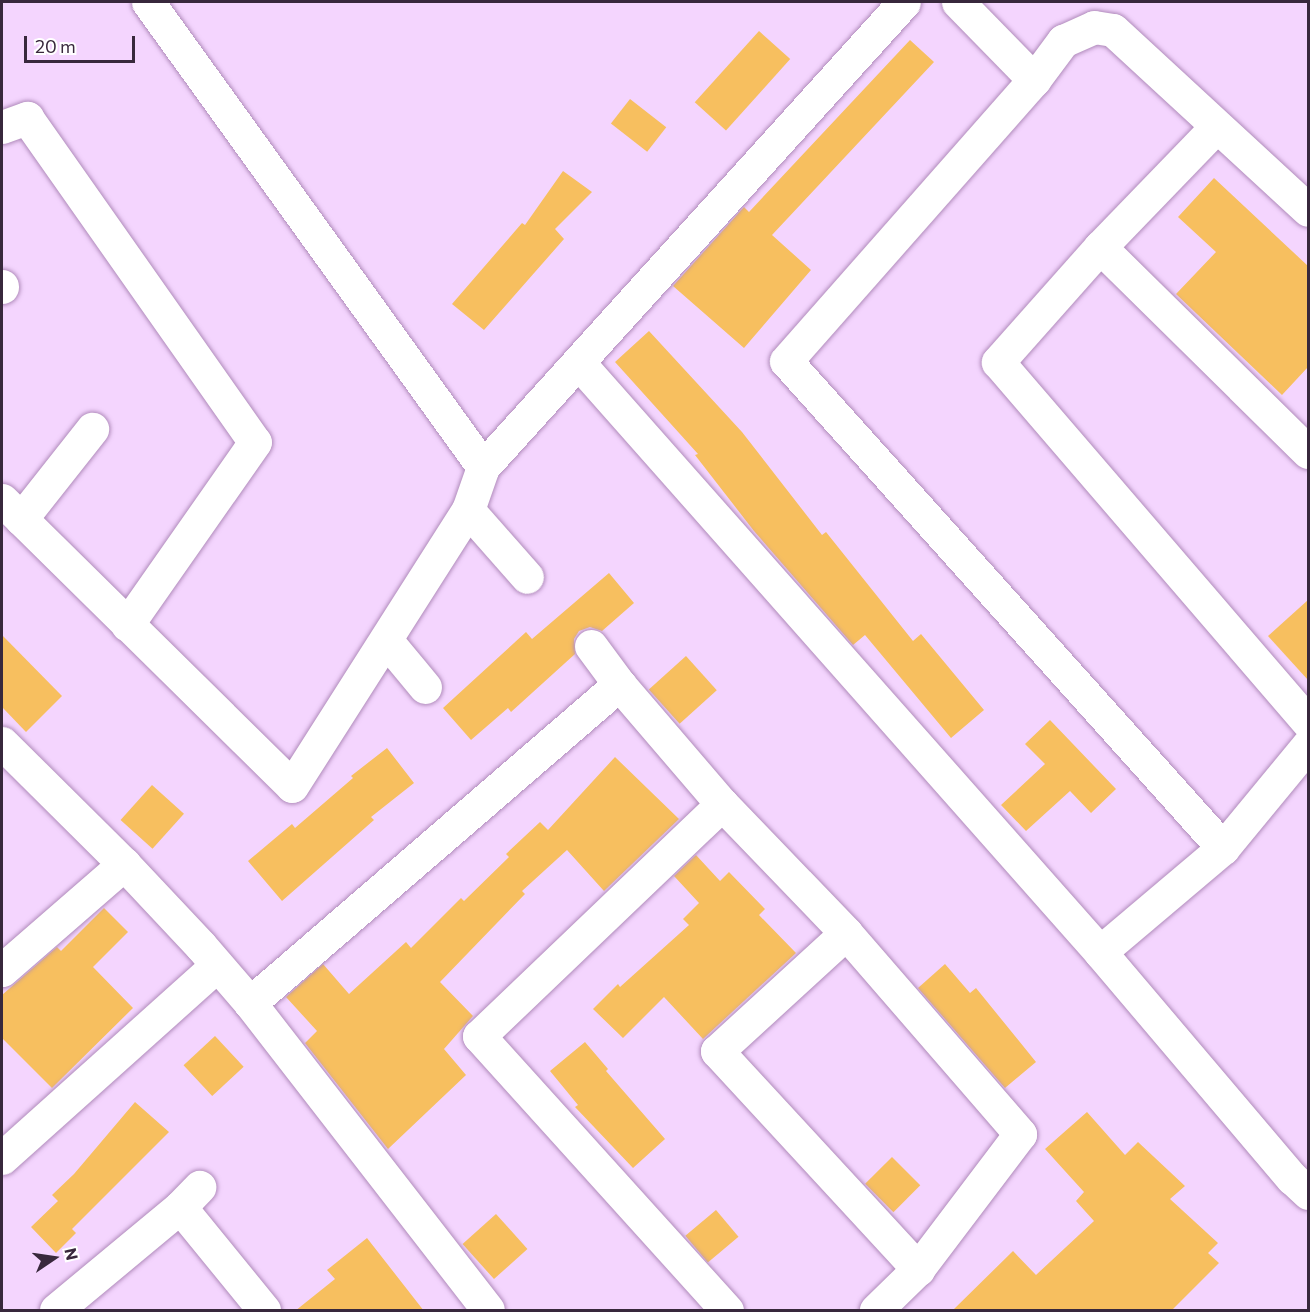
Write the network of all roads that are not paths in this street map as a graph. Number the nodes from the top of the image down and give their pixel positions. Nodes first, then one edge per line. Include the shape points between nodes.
1 (148, 2) edge
2 (904, 2) edge
3 (958, 2) edge
4 (1034, 80) junction
5 (2, 127) edge
6 (1216, 127) junction
7 (1308, 210) edge
8 (1100, 247) junction
9 (578, 362) junction
10 (92, 429) dead end
11 (1308, 452) edge
12 (483, 467) junction
13 (11, 509) edge
14 (468, 510) junction
15 (527, 577) dead end
16 (127, 625) junction
17 (386, 640) junction
18 (591, 646) dead end
19 (619, 684) junction
20 (425, 687) dead end
21 (1308, 722) edge
22 (2, 743) edge
23 (1308, 745) edge
24 (722, 804) junction
25 (1223, 848) junction
26 (124, 864) junction
27 (846, 933) junction
28 (1100, 952) junction
29 (216, 966) junction
30 (2, 970) edge
31 (250, 1003) junction
32 (2, 1158) edge
33 (1308, 1193) edge
34 (918, 1269) junction
35 (56, 1311) edge
36 (264, 1311) edge
37 (488, 1311) edge
38 (727, 1311) edge
39 (876, 1311) edge

1 - 12 street
2 - 9 street
3 - 4 street
4 - 6 street via 1064,41 1094,27 1113,30
4 - 25 street via 786,361
5 - 16 street via 27,118 255,442
6 - 7 street
6 - 8 street
8 - 11 street
8 - 21 street via 998,362
9 - 12 street
9 - 28 street
10 - 13 street
12 - 14 street
13 - 16 street
14 - 15 street
14 - 17 street
16 - 17 street via 292,786
17 - 20 street
18 - 19 street
19 - 24 street
19 - 31 street
22 - 26 street
23 - 25 street
24 - 27 street
24 - 38 street via 479,1036
25 - 28 street
26 - 29 street
26 - 30 street
27 - 34 street via 1020,1134
27 - 34 street via 717,1051
28 - 33 street
29 - 31 street
29 - 32 street
31 - 37 street
34 - 39 street
35 - 36 street via 190,1197

